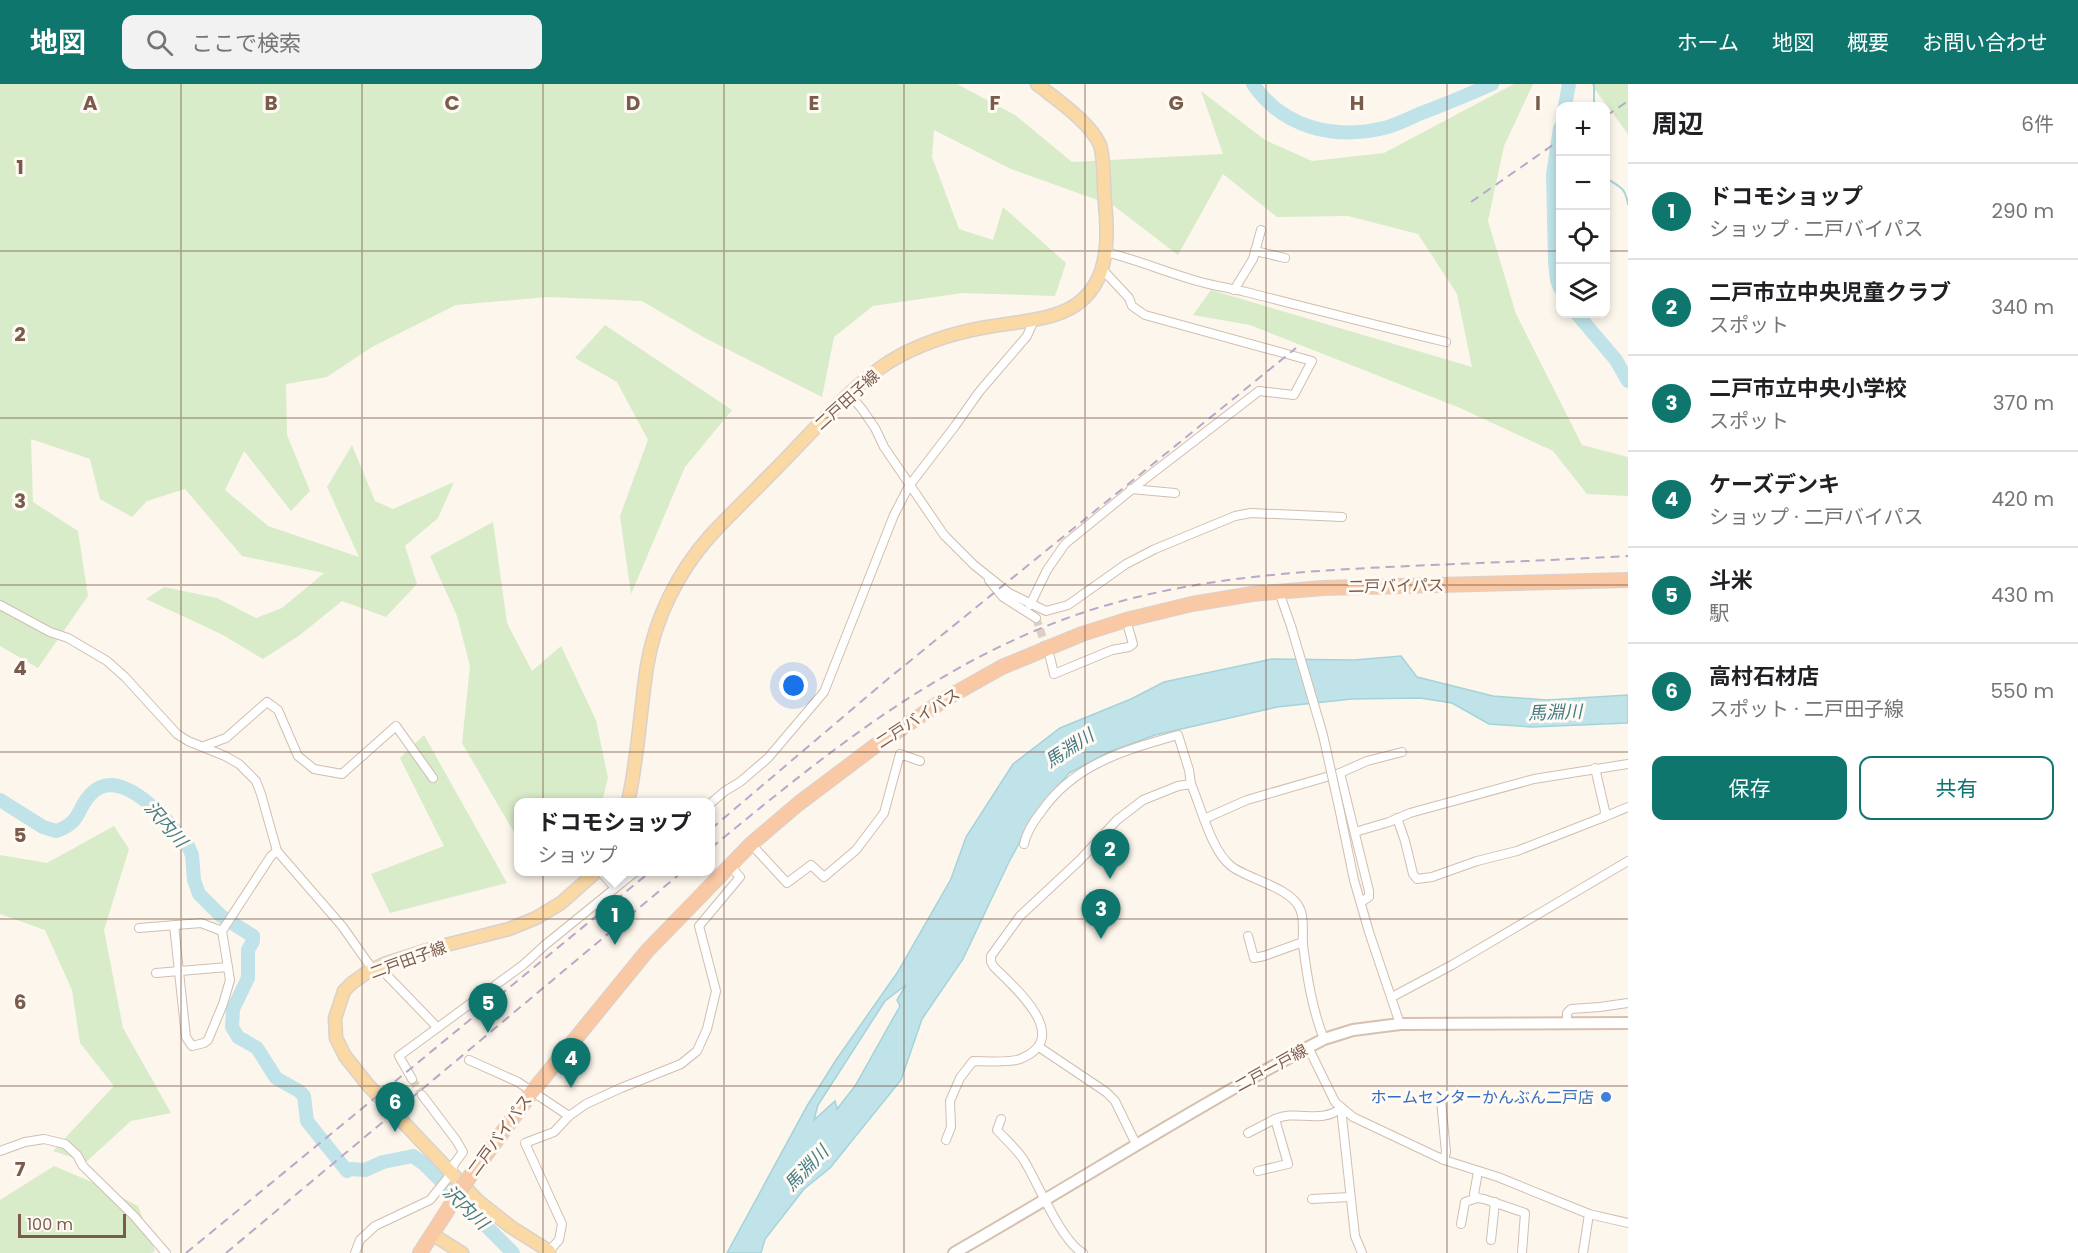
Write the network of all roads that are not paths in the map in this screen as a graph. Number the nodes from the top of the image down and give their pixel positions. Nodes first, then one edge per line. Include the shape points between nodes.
1 (1037, 84) edge
2 (1261, 230) dead end
3 (1255, 250) junction
4 (1106, 252) junction
5 (1285, 258) dead end
6 (1103, 270) junction
7 (1234, 290) junction
8 (1034, 320) junction
9 (1446, 342) dead end
10 (850, 395) junction
11 (909, 486) junction
12 (1131, 489) junction
13 (1174, 493) dead end
14 (1342, 517) dead end
15 (982, 572) junction
16 (1628, 580) edge
17 (1279, 592) junction
18 (0, 604) edge
19 (1030, 604) junction
20 (1036, 618) tunnel mouth
21 (1126, 620) junction
22 (1050, 657) tunnel mouth
23 (202, 746) junction
24 (1402, 752) dead end
25 (920, 761) dead end
26 (1628, 764) edge
27 (1595, 768) junction
28 (1340, 773) junction
29 (433, 778) dead end
30 (1191, 784) junction
31 (629, 798) edge
32 (715, 800) edge
33 (1628, 807) edge
34 (1604, 817) junction
35 (1397, 818) junction
36 (1204, 819) junction
37 (1355, 832) junction
38 (752, 844) junction
39 (1024, 844) dead end
40 (277, 851) junction
41 (1628, 861) edge
42 (731, 867) junction
43 (592, 876) edge
44 (604, 876) edge
45 (629, 876) edge
46 (615, 888) junction
47 (1361, 902) junction
48 (174, 925) junction
49 (139, 928) dead end
50 (222, 931) junction
51 (1248, 936) dead end
52 (1303, 942) junction
53 (228, 967) junction
54 (376, 968) junction
55 (180, 971) junction
56 (156, 973) dead end
57 (1392, 998) junction
58 (1628, 1003) edge
59 (1628, 1023) edge
60 (1400, 1024) junction
61 (1567, 1024) junction
62 (437, 1027) junction
63 (1324, 1039) junction
64 (1040, 1047) junction
65 (1308, 1047) junction
66 (469, 1060) dead end
67 (412, 1079) tunnel mouth
68 (532, 1092) junction
69 (422, 1095) tunnel mouth
70 (1441, 1100) dead end
71 (1341, 1108) junction
72 (569, 1116) junction
73 (1001, 1119) dead end
74 (1275, 1119) junction
75 (1248, 1133) dead end
76 (946, 1140) dead end
77 (1136, 1144) junction
78 (0, 1151) edge
79 (1444, 1160) junction
80 (1258, 1172) dead end
81 (1478, 1172) junction
82 (451, 1174) junction
83 (1350, 1197) junction
84 (1477, 1198) junction
85 (1312, 1199) dead end
86 (1045, 1201) junction
87 (1495, 1202) junction
88 (1589, 1214) junction
89 (1628, 1223) edge
90 (1461, 1224) dead end
91 (432, 1234) junction
92 (1491, 1240) dead end
93 (550, 1252) edge
94 (166, 1253) edge
95 (355, 1253) edge
96 (420, 1253) edge
97 (462, 1253) edge
98 (954, 1253) edge
99 (1083, 1253) edge
100 (1362, 1253) edge
101 (1522, 1253) edge
102 (1583, 1253) edge

1 - 4 main road, 二戸田子線 via 1097,136
2 - 3 street
3 - 5 street
3 - 7 street
4 - 6 main road, 二戸田子線
4 - 7 street
6 - 8 main road, 二戸田子線 via 1079,303
6 - 12 street via 1132,306 1145,315 1312,361 1294,395 1259,391
7 - 9 street
8 - 10 main road, 二戸田子線 via 933,340 888,363
8 - 11 street via 1022,344 979,392
10 - 11 street via 875,428
10 - 31 main road, 二戸田子線 via 752,491 682,572 653,640 647,665
11 - 15 street via 944,535
11 - 32 street via 824,692 768,758
12 - 13 street
12 - 19 street via 1065,544
14 - 19 street via 1251,513 1235,516 1126,564 1068,605 1046,611
15 - 19 street
15 - 20 street via 1003,597
16 - 17 highway, 二戸バイパス
17 - 21 highway, 二戸バイパス via 1202,603
17 - 47 street, bridge via 1323,735
18 - 23 street via 107,661 177,734
21 - 22 street via 1133,644 1129,647 1054,674
21 - 38 highway, 二戸バイパス via 1034,652 947,698 875,746
23 - 29 street via 226,738 267,702 278,710 298,756 314,769 342,774 396,726
23 - 40 street via 239,764 256,781
24 - 28 street
25 - 38 street via 900,754 884,813 856,850 824,877 811,865 787,883
26 - 27 street
27 - 34 street
27 - 35 street via 1534,779
28 - 36 street via 1247,800
28 - 37 street
30 - 36 street
30 - 39 street via 1178,735 1127,750 1091,765 1069,780 1026,832
30 - 64 street via 1143,800 1117,820 1020,916 991,956 994,967 1035,1012
33 - 34 street
34 - 35 street via 1517,851 1417,879
35 - 37 street
36 - 52 street via 1232,866 1266,882 1298,905 1302,911
37 - 47 street via 1369,891 1367,900
38 - 42 highway, 二戸バイパス
40 - 50 street
40 - 54 street
41 - 57 street
42 - 68 highway, 二戸バイパス via 647,951
42 - 72 street via 740,877 699,926 716,991 697,1051 681,1064 586,1104
43 - 54 main road, 二戸田子線 via 536,918
44 - 46 street
45 - 46 street
46 - 62 street via 485,995
47 - 57 street
48 - 49 street
48 - 50 street via 201,923
48 - 55 street
50 - 53 street
51 - 52 street via 1254,958
52 - 63 street via 1310,992
53 - 55 street
53 - 55 street via 230,980 208,1040 192,1046 186,1037
54 - 62 street
54 - 82 main road, 二戸田子線 via 344,991 335,1018 336,1038 368,1085
55 - 56 street
57 - 60 street
58 - 61 street via 1571,1009
59 - 61 main road, 二戸一戸線
60 - 61 main road, 二戸一戸線
60 - 63 main road, 二戸一戸線 via 1353,1030
62 - 67 street via 399,1056
63 - 65 main road, 二戸一戸線
64 - 76 street via 1018,1059 973,1061 950,1101 951,1127
64 - 77 street via 1106,1092
65 - 71 street
65 - 77 main road, 二戸一戸線
66 - 68 street
68 - 72 street
68 - 91 highway, 二戸バイパス, bridge
69 - 82 street via 463,1152
70 - 79 street
71 - 74 street via 1312,1117 1294,1114
71 - 79 street
71 - 83 street
72 - 93 street via 554,1132 525,1143 562,1224 559,1240
73 - 86 street via 997,1130 1024,1159
74 - 75 street
74 - 80 street via 1288,1164
77 - 86 main road, 二戸一戸線
78 - 94 street via 44,1139 65,1144
79 - 81 street
81 - 84 street via 1474,1194
81 - 88 street
82 - 93 main road, 二戸田子線 via 478,1202
82 - 95 street via 430,1200 375,1226 360,1240
83 - 85 street
83 - 100 street via 1354,1236
84 - 87 street
84 - 90 street via 1465,1202
86 - 98 main road, 二戸一戸線
86 - 99 street via 1071,1243
87 - 92 street
87 - 101 street via 1525,1213
88 - 89 street
88 - 102 street
91 - 96 highway, 二戸バイパス
91 - 97 main road

